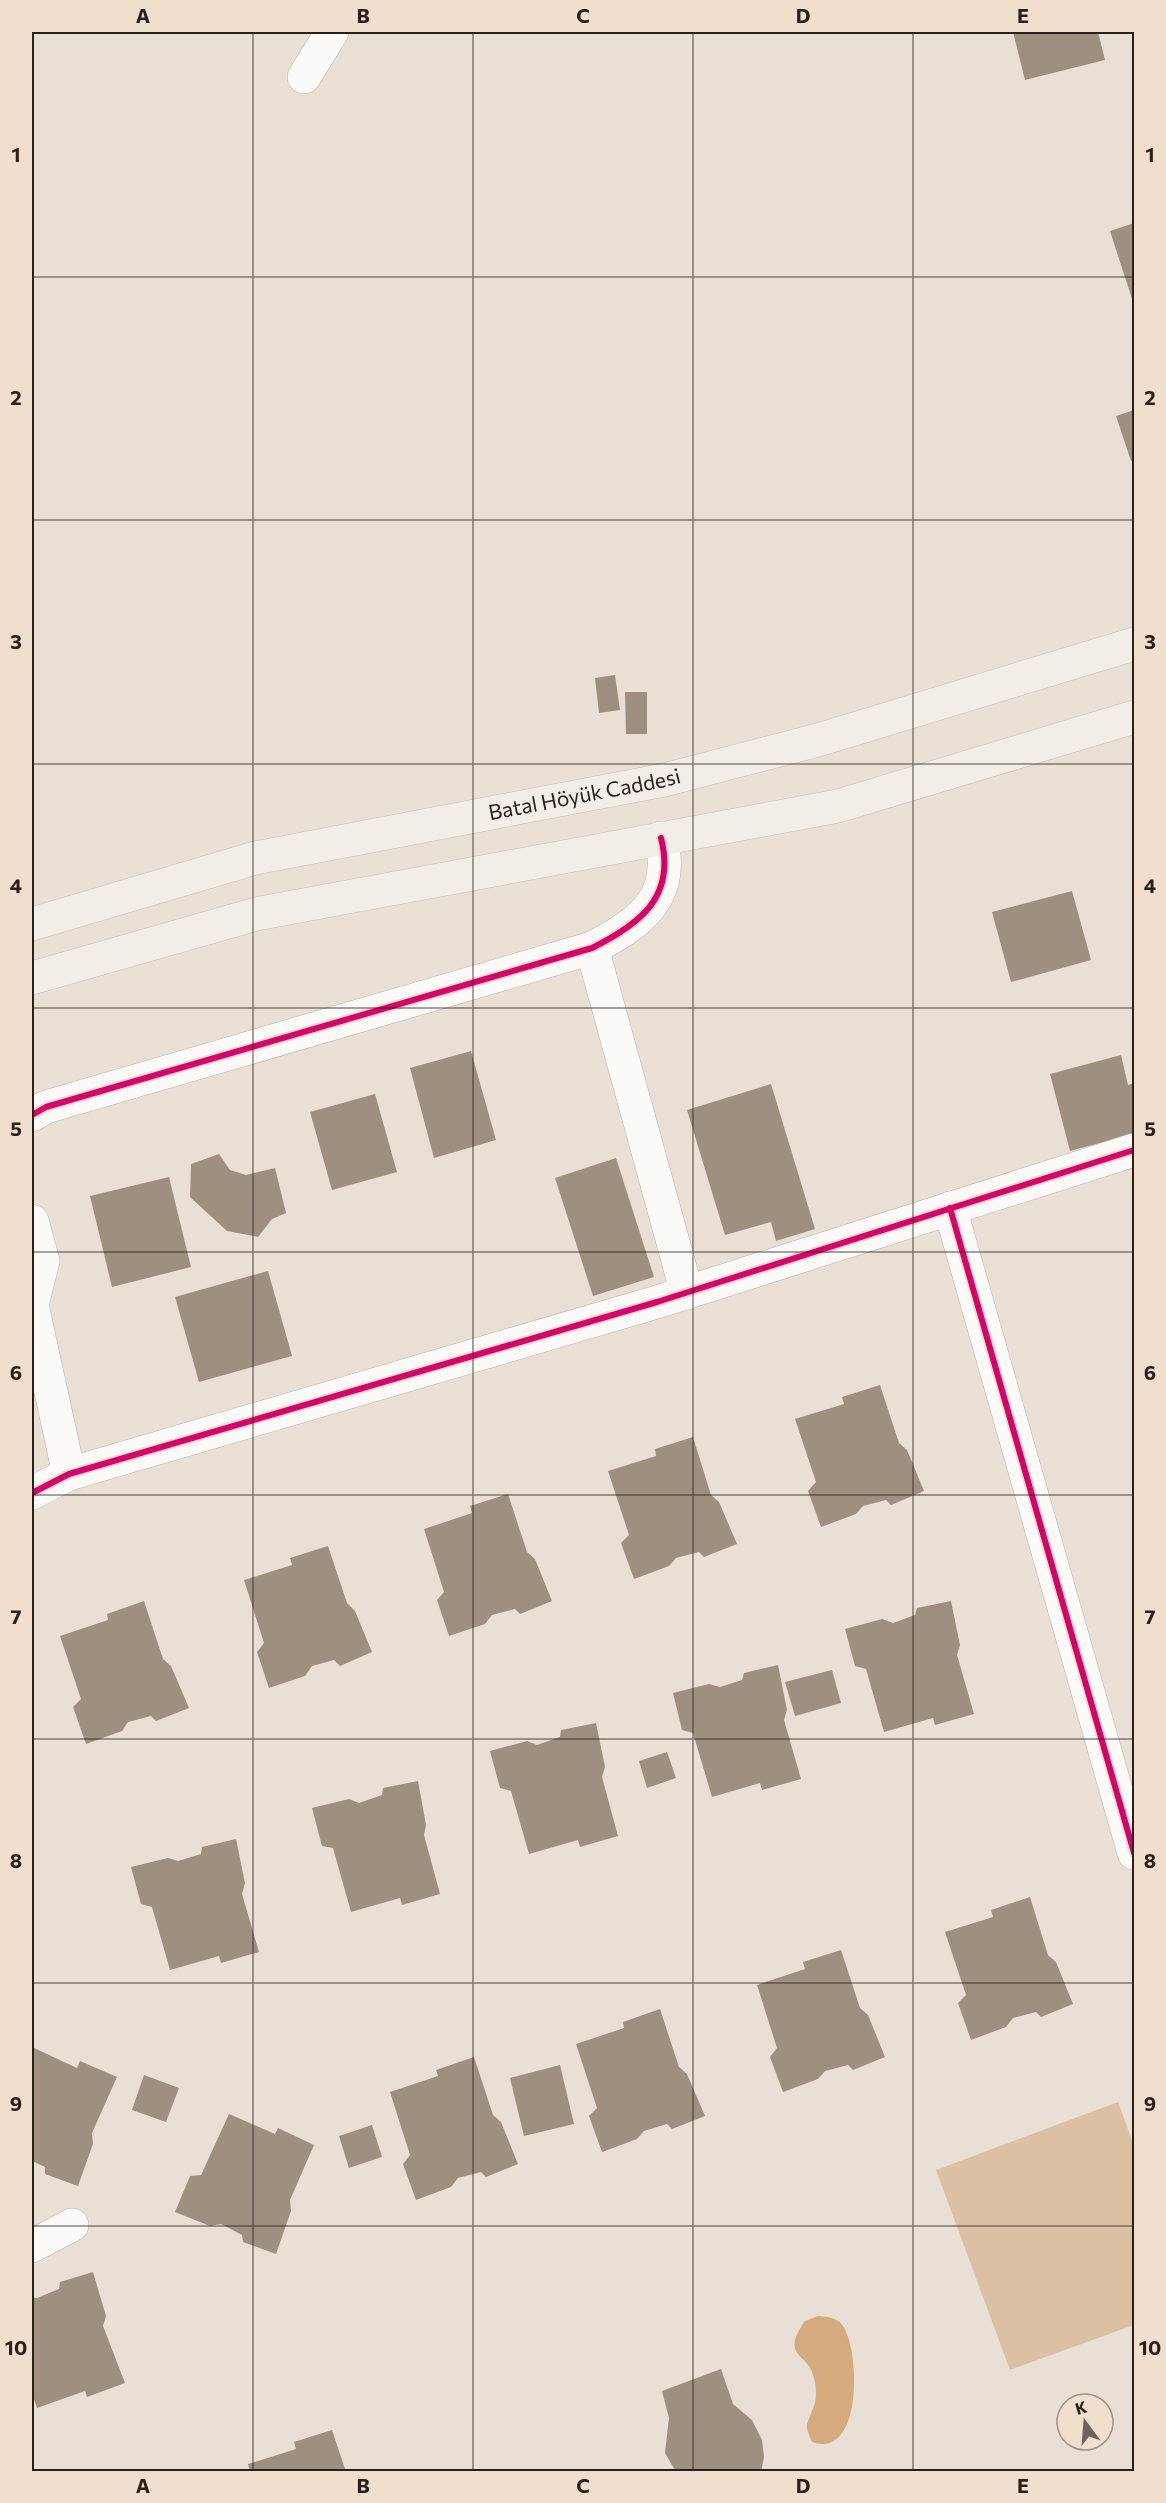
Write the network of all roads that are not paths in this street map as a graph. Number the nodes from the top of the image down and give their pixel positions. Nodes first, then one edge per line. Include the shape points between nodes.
1 (332, 32) edge
2 (304, 77) dead end
3 (1134, 644) edge
4 (1134, 717) edge
5 (661, 838) junction
6 (32, 924) edge
7 (592, 948) junction
8 (32, 978) edge
9 (32, 1115) edge
10 (1134, 1150) edge
11 (950, 1208) junction
12 (32, 1221) edge
13 (687, 1293) junction
14 (69, 1474) junction
15 (32, 1493) edge
16 (1134, 1853) edge
17 (72, 2225) dead end
18 (32, 2246) edge

1 - 2 street
3 - 6 main road, Batal Höyük Caddesi via 818,740 664,780 255,858
4 - 5 main road via 838,806
5 - 7 street via 665,870 651,907 615,936
5 - 8 main road via 256,914
7 - 9 street via 46,1107
7 - 13 street
10 - 11 street
11 - 13 street
11 - 16 street
12 - 14 street via 43,1261 32,1305
13 - 14 street
14 - 15 street
17 - 18 street

